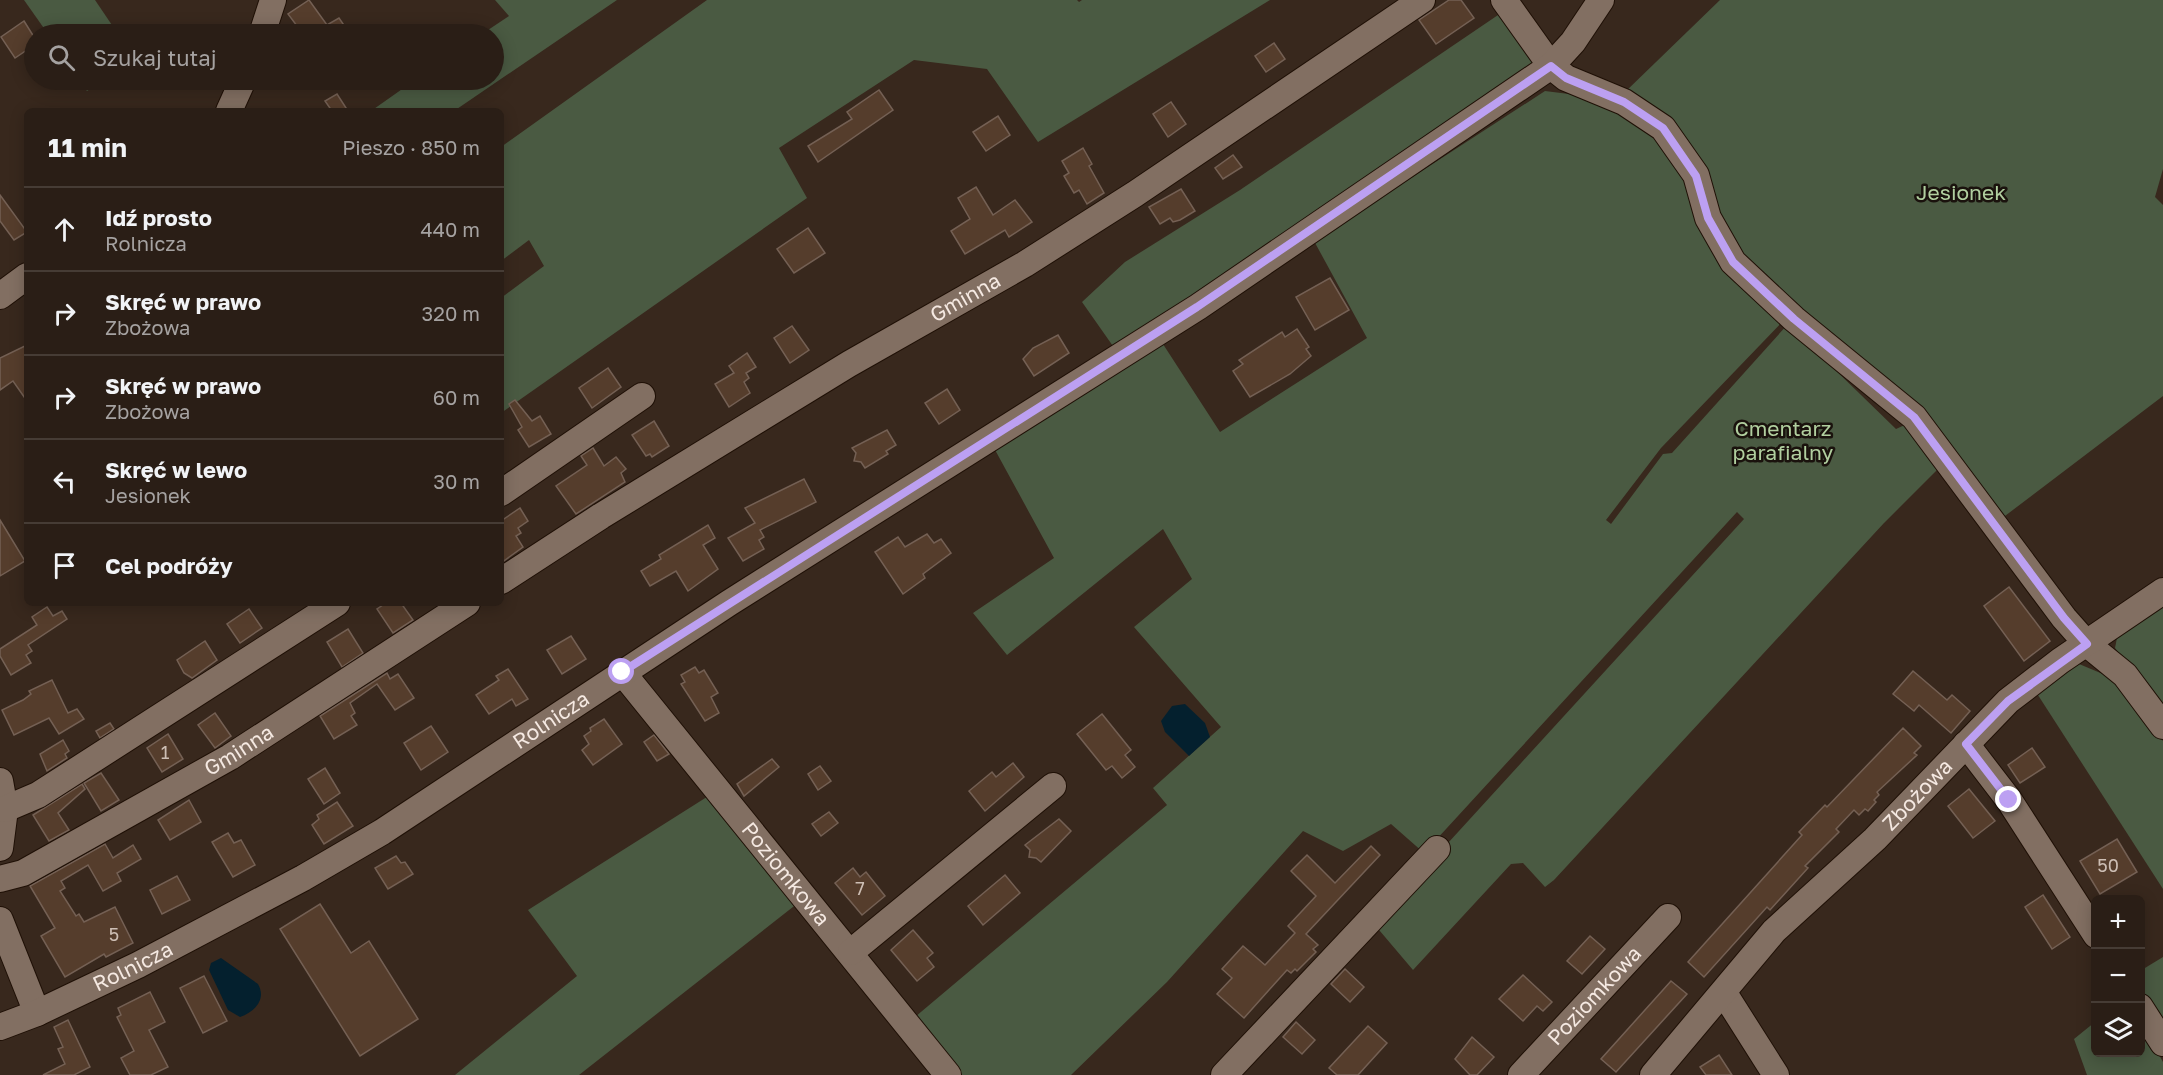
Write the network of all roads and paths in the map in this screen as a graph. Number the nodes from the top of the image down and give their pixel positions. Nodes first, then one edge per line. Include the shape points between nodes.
1 (273, 0) edge
2 (1422, 0) edge
3 (1504, 0) edge
4 (1601, 0) edge
5 (265, 24) edge
6 (1551, 66) junction
7 (238, 90) edge
8 (230, 108) edge
9 (24, 278) edge
10 (0, 296) edge
11 (642, 396) dead end
12 (504, 490) edge
13 (504, 579) edge
14 (2163, 591) edge
15 (332, 606) edge
16 (462, 606) edge
17 (2087, 644) junction
18 (622, 672) junction
19 (2163, 726) edge
20 (1966, 744) junction
21 (0, 782) edge
22 (1053, 786) dead end
23 (5, 809) junction
24 (0, 848) edge
25 (1437, 849) dead end
26 (0, 879) edge
27 (1668, 917) dead end
28 (0, 920) edge
29 (2091, 927) edge
30 (851, 952) junction
31 (1724, 993) junction
32 (37, 1012) junction
33 (2145, 1015) edge
34 (0, 1027) edge
35 (2163, 1043) edge
36 (948, 1075) edge
37 (1224, 1075) edge
38 (1521, 1075) edge
39 (1653, 1075) edge
40 (1776, 1075) edge

1 - 5 street
2 - 13 street, Gminna via 1025,264 849,364
3 - 6 street
4 - 6 street, Rolnicza via 1573,42
6 - 17 street via 1566,78 1624,102 1663,128 1696,176 1708,218 1733,262 1794,319 1914,417
6 - 18 street, Rolnicza via 1207,300
7 - 8 street
9 - 10 street
11 - 12 street
14 - 17 street, Zbożowa
15 - 23 street via 38,795
16 - 26 street, Gminna via 230,757 23,873
17 - 19 street via 2125,675
17 - 20 street, Zbożowa via 2008,701
18 - 30 street, Poziomkowa
18 - 32 street, Rolnicza via 344,855 138,965
20 - 29 street via 2009,800
20 - 31 street, Zbożowa via 1875,839 1774,931
21 - 23 street
22 - 30 street
23 - 24 street
25 - 37 street
27 - 38 street, Poziomkowa
28 - 32 street
30 - 36 street, Poziomkowa
31 - 39 street, Zbożowa
31 - 40 street
32 - 34 street, Rolnicza
33 - 35 street

